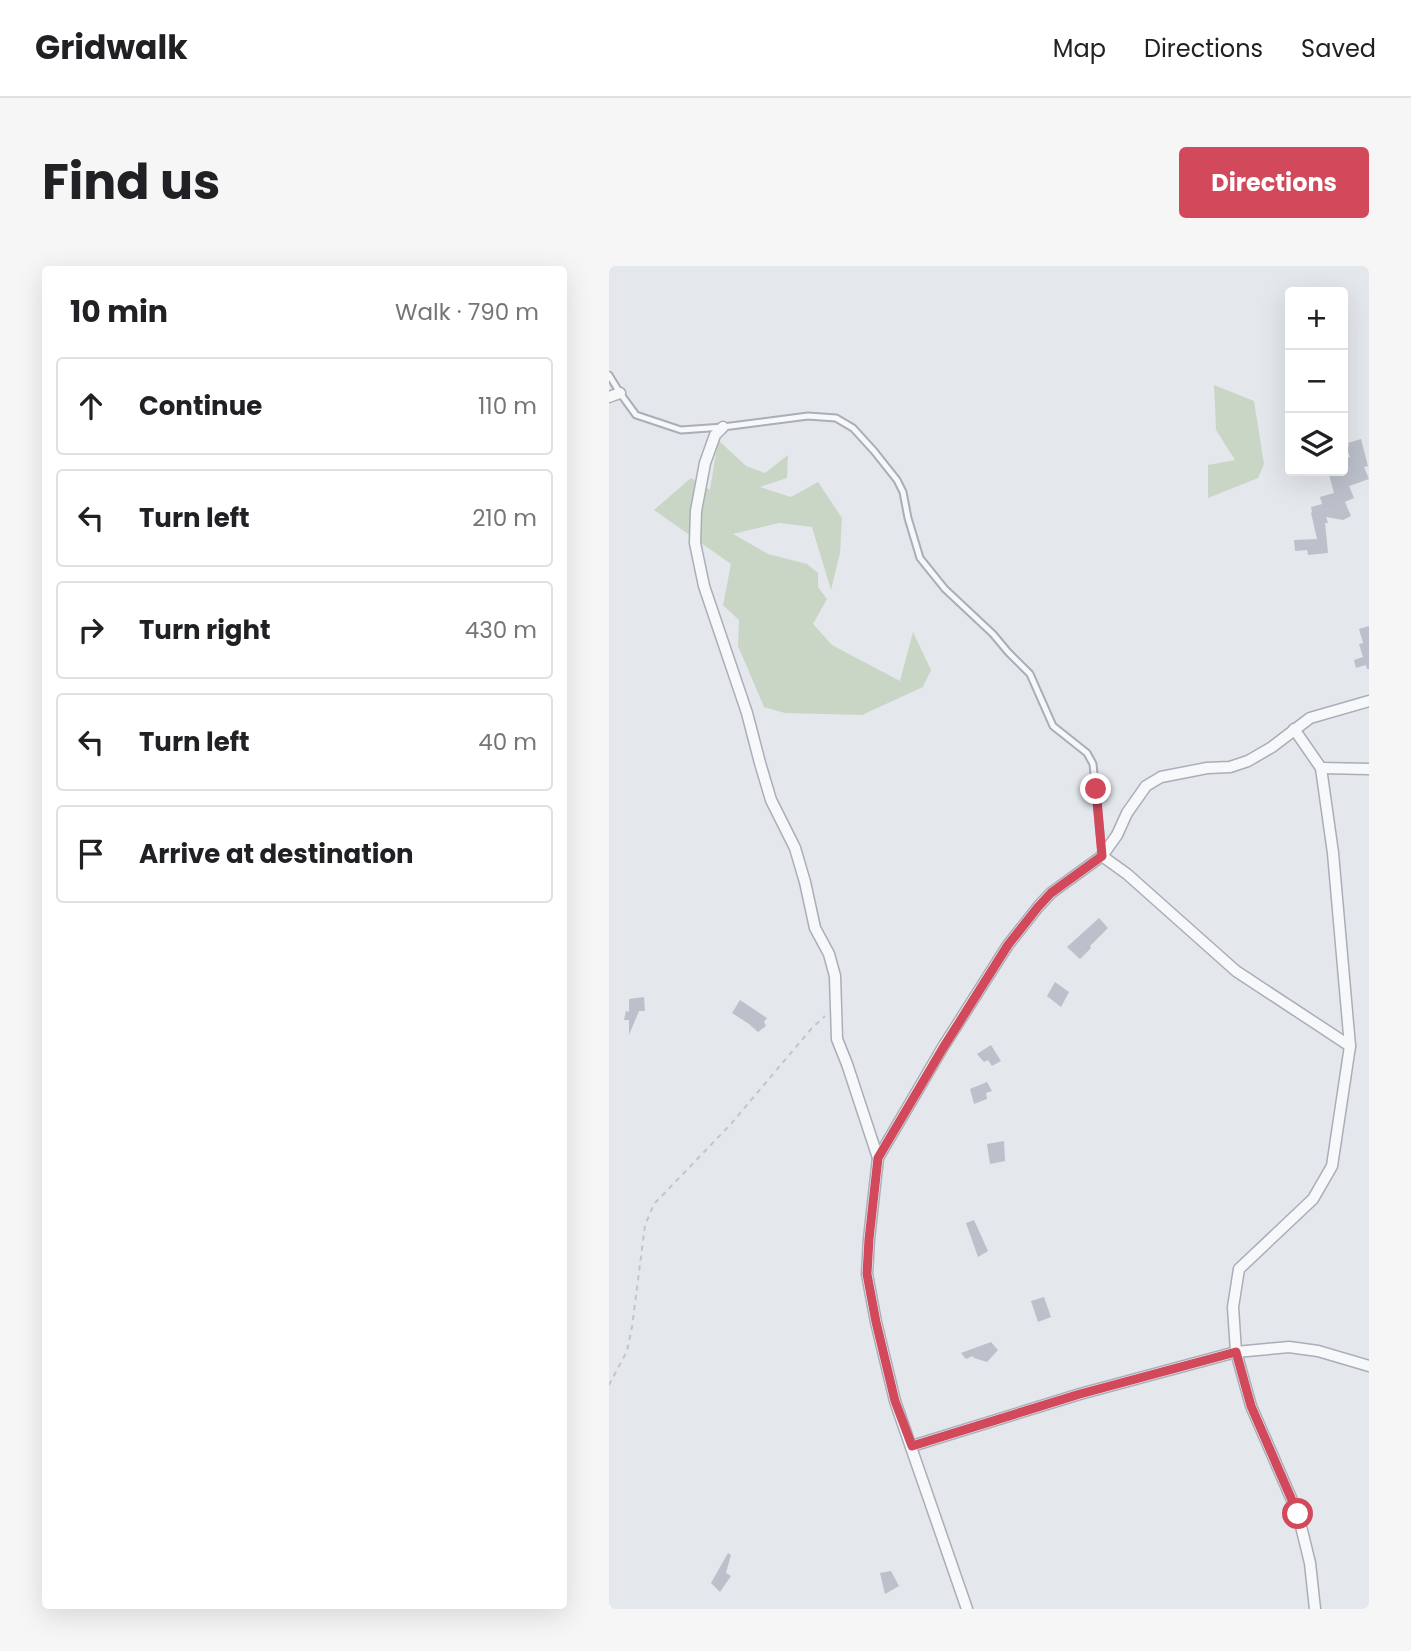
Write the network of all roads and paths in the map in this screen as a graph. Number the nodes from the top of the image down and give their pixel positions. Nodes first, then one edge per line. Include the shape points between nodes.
1 (609, 375) edge
2 (620, 393) junction
3 (609, 397) edge
4 (723, 427) junction
5 (1369, 701) edge
6 (1294, 729) junction
7 (1321, 768) junction
8 (1369, 769) edge
9 (1102, 856) junction
10 (836, 1005) junction
11 (1350, 1046) junction
12 (878, 1158) junction
13 (1236, 1352) junction
14 (1369, 1366) edge
15 (609, 1385) edge
16 (912, 1446) junction
17 (967, 1609) edge
18 (1315, 1609) edge

1 - 2 lane
2 - 3 street
2 - 4 lane via 636,415 681,430
4 - 9 lane via 808,416 836,418 869,444 903,492 920,558 1030,674 1053,726 1087,753 1093,764
4 - 10 street via 715,435 705,463 695,543 704,586 771,800 795,848 815,928 829,954
5 - 6 street via 1310,718
6 - 7 street
6 - 9 street via 1248,761 1161,776 1146,786
7 - 8 street
7 - 11 street
9 - 11 street via 1236,971
9 - 12 street via 1051,893 1008,945
10 - 12 street via 837,1039
10 - 15 path via 654,1204 645,1225 627,1351
11 - 13 street via 1332,1166 1313,1199 1239,1269 1233,1307
12 - 16 street via 867,1274 895,1401
13 - 14 street via 1289,1347
13 - 16 street
13 - 18 street via 1251,1406 1298,1514
16 - 17 street

